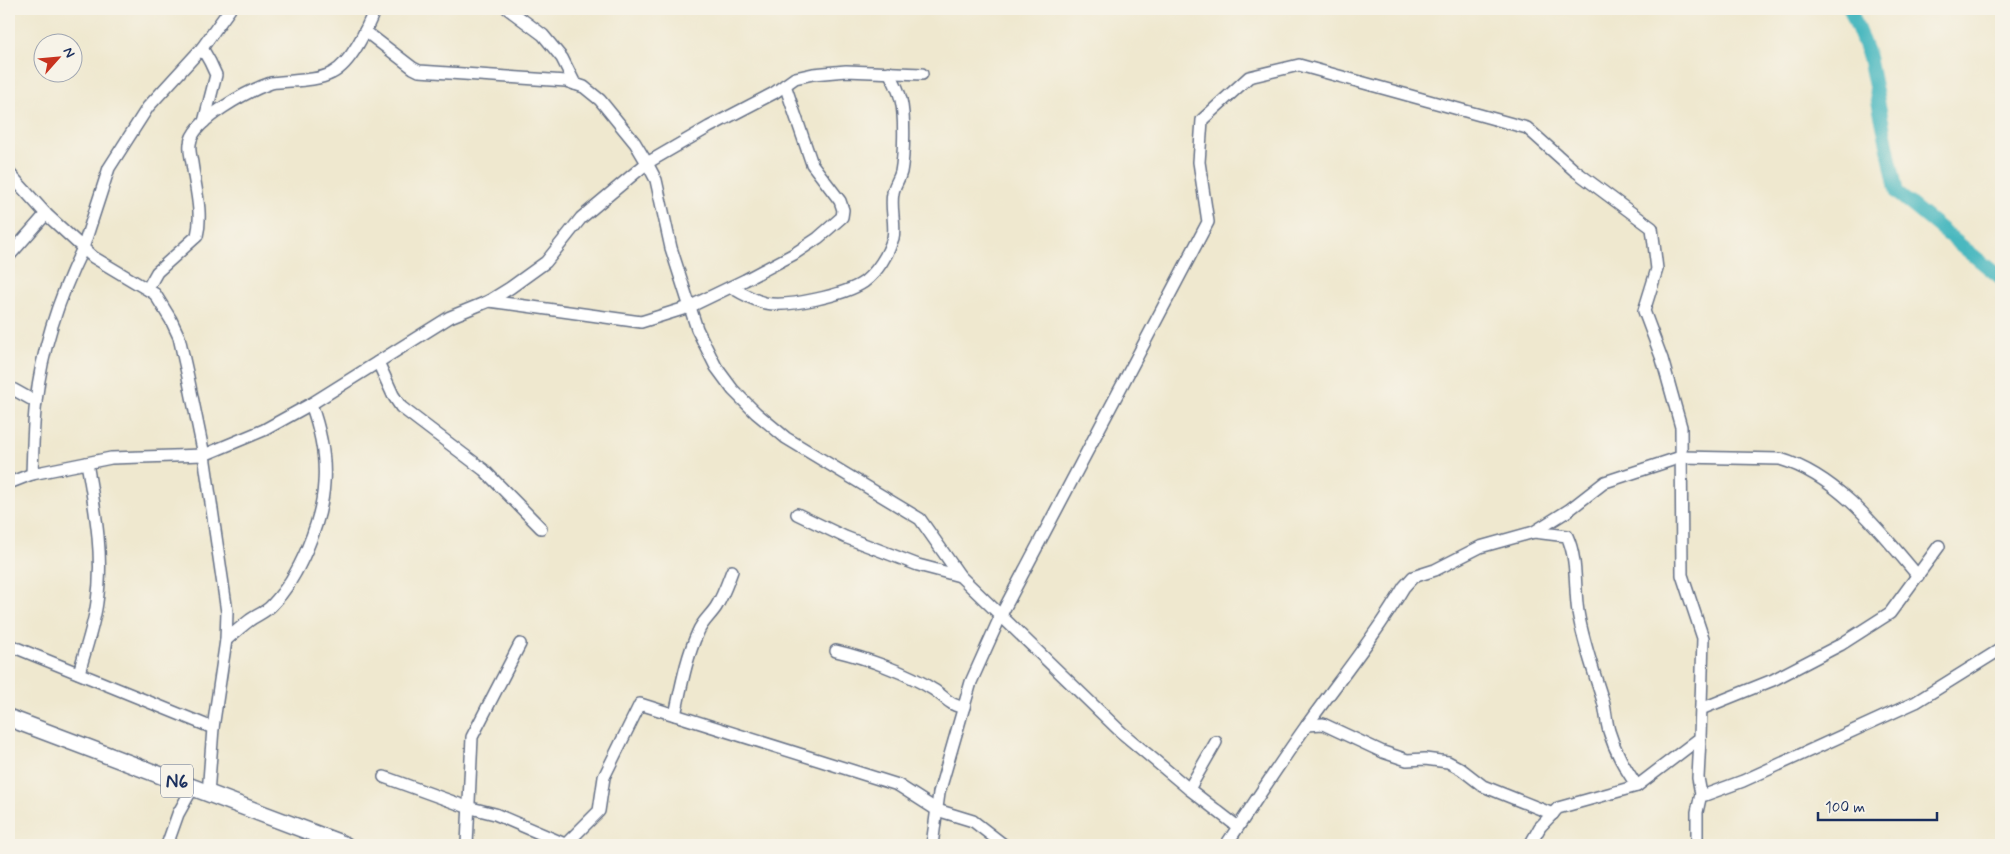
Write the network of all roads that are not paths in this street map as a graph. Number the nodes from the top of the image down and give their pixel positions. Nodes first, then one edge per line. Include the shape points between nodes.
1 (230, 9) edge
2 (375, 9) edge
3 (508, 9) edge
4 (365, 31) junction
5 (202, 48) junction
6 (890, 72) junction
7 (922, 74) dead end
8 (575, 84) junction
9 (785, 85) junction
10 (204, 122) junction
11 (647, 164) junction
12 (9, 173) edge
13 (46, 214) junction
14 (82, 248) junction
15 (9, 256) edge
16 (731, 287) junction
17 (148, 288) junction
18 (489, 301) junction
19 (689, 307) junction
20 (378, 362) junction
21 (9, 387) edge
22 (36, 402) junction
23 (311, 404) junction
24 (204, 455) junction
25 (1681, 456) junction
26 (87, 463) junction
27 (32, 474) junction
28 (9, 483) edge
29 (1564, 513) junction
30 (796, 514) dead end
31 (541, 528) dead end
32 (1534, 532) junction
33 (1567, 536) junction
34 (1939, 546) dead end
35 (732, 571) dead end
36 (960, 576) junction
37 (1918, 576) junction
38 (1001, 615) junction
39 (226, 640) junction
40 (520, 644) dead end
41 (9, 645) edge
42 (2001, 649) edge
43 (836, 651) dead end
44 (78, 673) junction
45 (964, 707) junction
46 (1701, 709) junction
47 (675, 715) junction
48 (9, 718) edge
49 (1307, 725) junction
50 (213, 728) junction
51 (1700, 738) junction
52 (1216, 742) dead end
53 (384, 777) dead end
54 (1637, 786) junction
55 (193, 787) junction
56 (1189, 789) junction
57 (208, 794) junction
58 (1701, 794) junction
59 (467, 808) junction
60 (937, 810) junction
61 (1553, 814) junction
62 (1238, 827) junction
63 (167, 845) edge
64 (345, 845) edge
65 (466, 845) edge
66 (566, 845) edge
67 (932, 845) edge
68 (1004, 845) edge
69 (1226, 845) edge
70 (1530, 845) edge
71 (1697, 845) edge

1 - 5 street
2 - 4 street
3 - 8 street via 543,35 562,58
4 - 8 street via 419,70
4 - 10 street via 345,63 331,74 263,86 228,104
5 - 10 street via 216,75
5 - 14 street via 148,107 109,168
6 - 7 street
6 - 9 street via 813,74 795,78
6 - 16 street via 901,99 902,163 892,195 893,237 876,270 851,289 790,304 764,303
8 - 11 street via 600,100 635,143
9 - 11 street
9 - 16 street via 812,164 844,210 842,217 818,238
10 - 17 street via 194,131 190,145 199,220 197,236 157,272
11 - 18 street via 581,218 546,262
11 - 19 street via 656,180 671,248
12 - 13 street
13 - 14 street
13 - 15 street
14 - 17 street
14 - 22 street via 52,324
16 - 19 street
17 - 24 street via 160,301 178,338
18 - 19 street via 641,322
18 - 20 street via 450,317
19 - 36 street via 716,367 756,414 786,438 920,520
20 - 23 street
20 - 31 street via 401,407 484,470
21 - 22 street
22 - 27 street
23 - 24 street via 264,430
23 - 39 street via 319,427 324,474 320,512 304,556 286,588 271,607
24 - 26 street via 112,458
24 - 39 street via 227,612
25 - 29 street via 1605,482
25 - 37 street via 1780,458 1795,463 1842,493 1890,541
25 - 38 street via 1681,427 1644,310 1657,269 1652,228 1574,170 1527,128 1299,65 1249,77 1202,120 1199,162 1208,222
25 - 46 street via 1682,574 1703,638
26 - 27 street
26 - 44 street via 97,520 100,577 97,603
27 - 28 street
29 - 32 street
29 - 33 street
30 - 36 street via 918,565
32 - 33 street
32 - 49 street via 1480,547 1435,570 1412,577 1357,659
33 - 54 street via 1575,570 1582,632 1609,730 1619,759
34 - 37 street
35 - 47 street via 725,592 697,633
36 - 38 street
37 - 46 street via 1890,613 1840,646 1773,680
38 - 45 street via 971,682
38 - 56 street via 1121,732
39 - 50 street
40 - 59 street via 472,737
41 - 44 street
42 - 58 street via 1916,702 1743,781
43 - 45 street via 912,679 932,689 952,705
44 - 50 street
45 - 60 street
46 - 51 street
47 - 60 street via 898,785
47 - 66 street via 640,704 604,777 599,811
48 - 55 highway, N6
49 - 61 street via 1323,724 1407,760 1448,762 1491,790
49 - 62 street
50 - 57 street
51 - 54 street
51 - 58 street via 1698,778
52 - 56 street
53 - 59 street
54 - 61 street via 1558,808
55 - 57 highway, N6
55 - 63 street via 178,814
56 - 62 street
57 - 64 highway, N6
58 - 71 street via 1697,812
59 - 65 street
59 - 66 street via 495,814
60 - 67 street
60 - 68 street via 972,821
61 - 70 street via 1540,827
62 - 69 street

